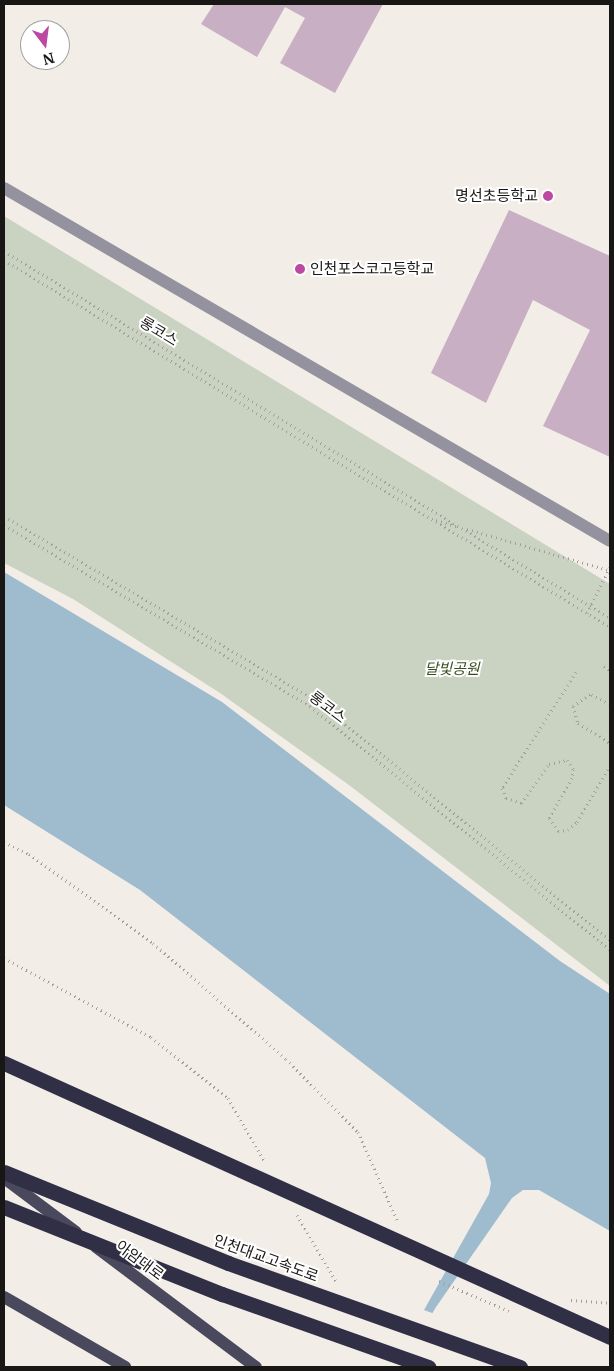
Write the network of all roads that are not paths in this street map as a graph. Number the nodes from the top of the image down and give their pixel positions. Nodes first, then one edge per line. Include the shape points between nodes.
1 (4, 188) edge
2 (610, 541) edge
3 (4, 1063) edge
4 (4, 1172) edge
5 (4, 1178) edge
6 (4, 1208) edge
7 (4, 1298) edge
8 (610, 1337) edge
9 (125, 1367) edge
10 (256, 1367) edge
11 (428, 1367) edge
12 (520, 1367) edge

1 - 2 street
3 - 8 highway
4 - 12 highway, 인천대교고속도로 via 228,1263
5 - 10 main road, 아암대로
6 - 11 highway via 222,1294
7 - 9 main road

